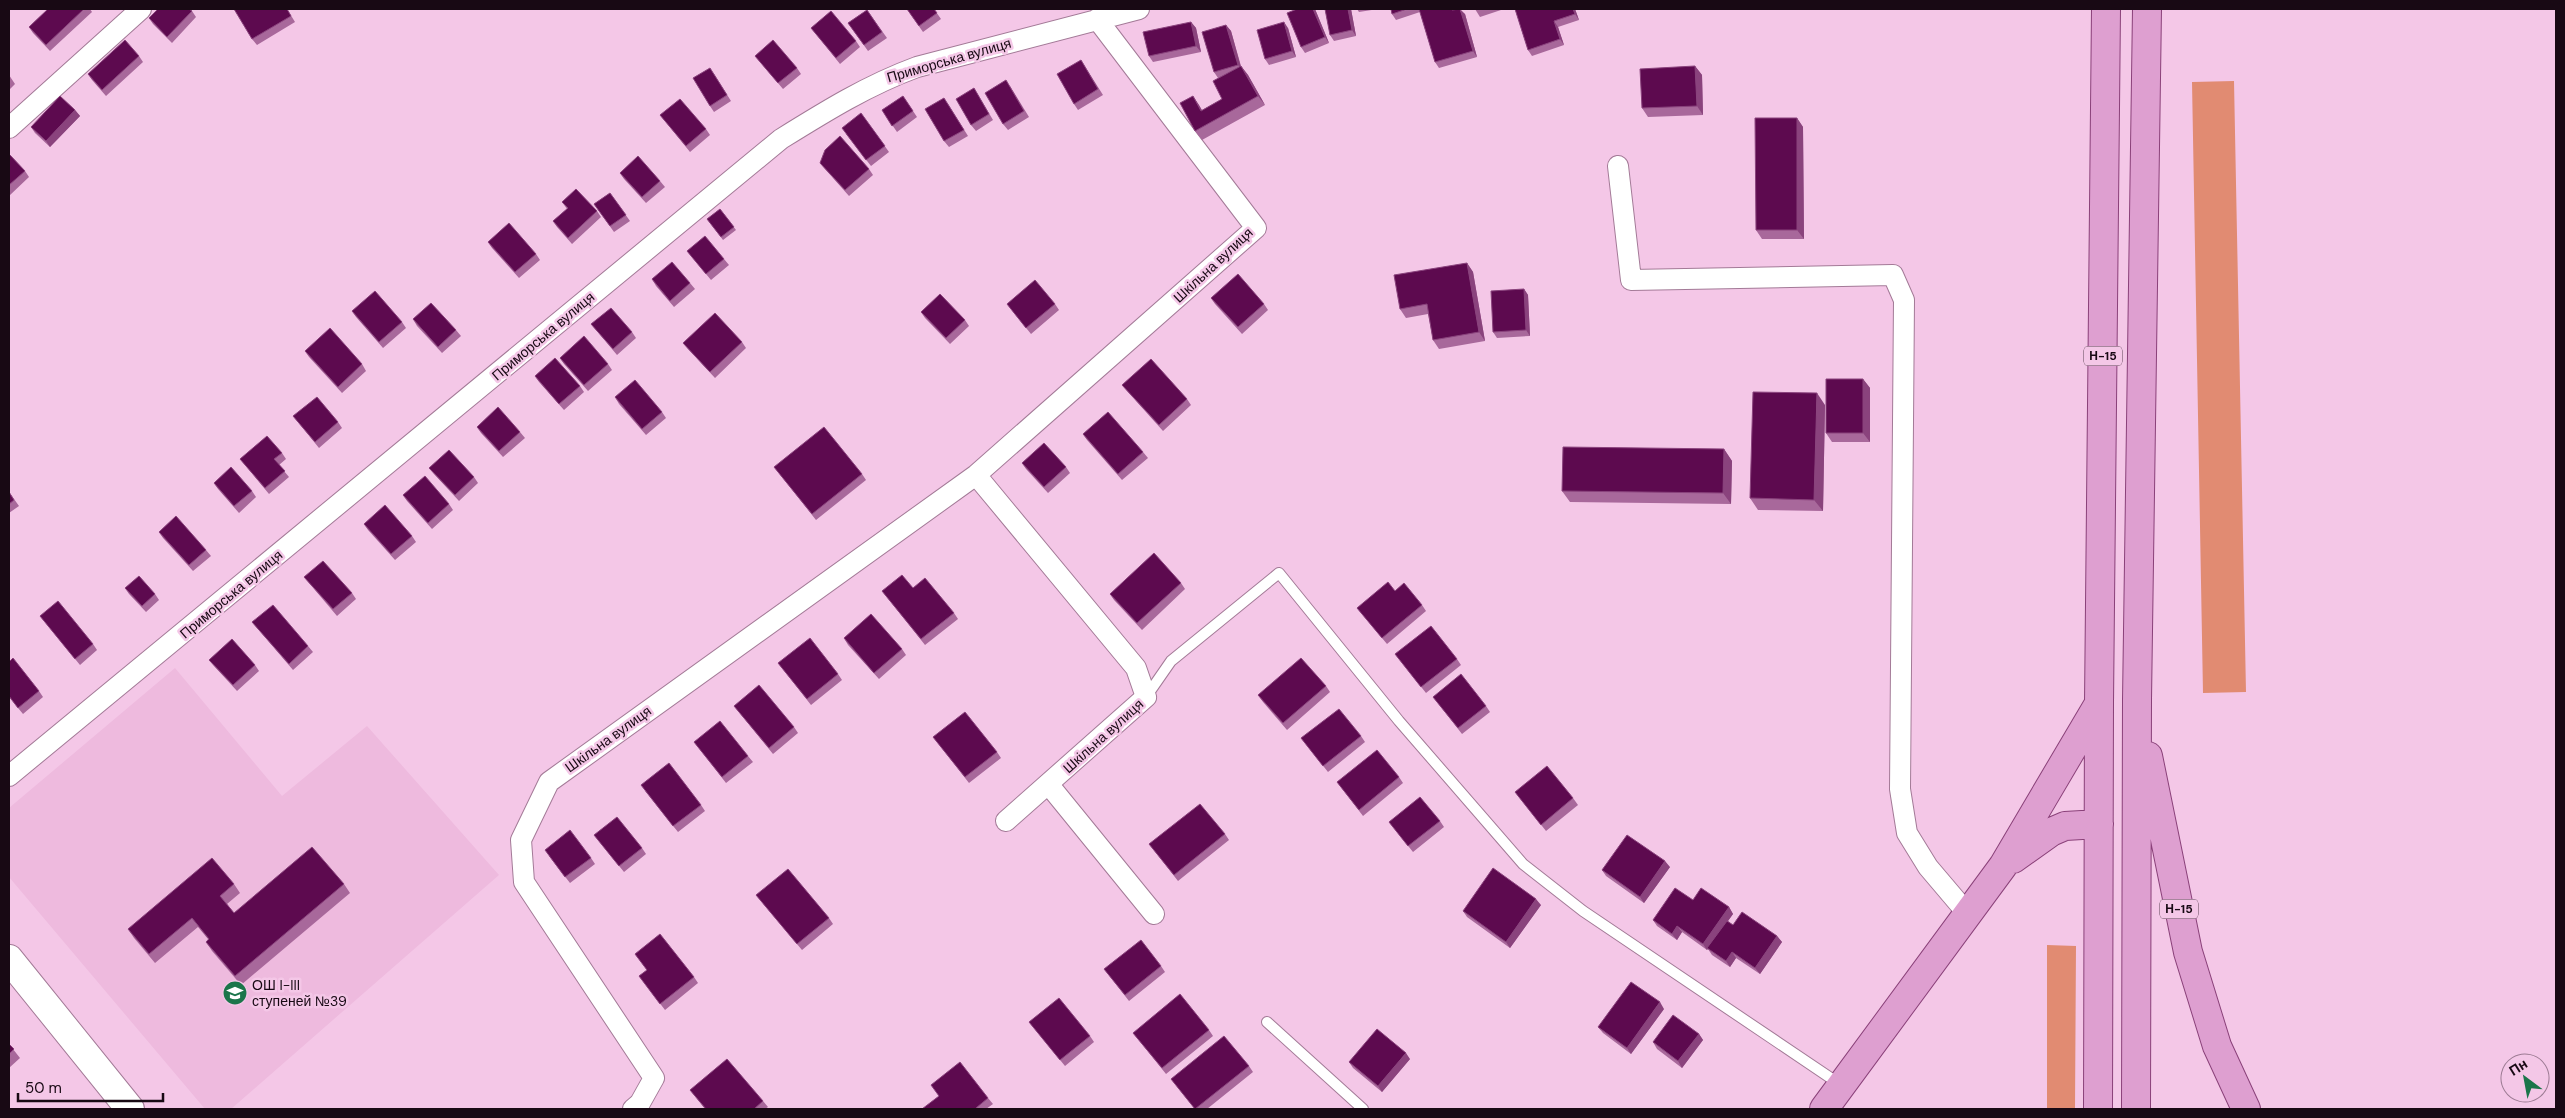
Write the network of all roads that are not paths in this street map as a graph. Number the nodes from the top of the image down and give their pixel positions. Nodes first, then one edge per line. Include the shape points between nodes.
1 (141, 9) edge
2 (1139, 9) edge
3 (2106, 9) edge
4 (2148, 9) edge
5 (1097, 19) junction
6 (9, 128) edge
7 (1618, 166) dead end
8 (976, 475) junction
9 (1146, 697) junction
10 (2137, 700) junction
11 (2099, 703) junction
12 (9, 776) edge
13 (1048, 785) junction
14 (1006, 821) dead end
15 (2099, 824) junction
16 (2003, 866) junction
17 (1967, 913) junction
18 (1154, 914) dead end
19 (9, 958) edge
20 (1267, 1022) dead end
21 (1841, 1086) junction
22 (130, 1109) edge
23 (633, 1109) edge
24 (1362, 1109) edge
25 (1824, 1109) edge
26 (2098, 1109) edge
27 (2136, 1109) edge
28 (2246, 1109) edge

1 - 6 street
2 - 5 street, Приморська вулиця
3 - 11 main road, Н-15
4 - 10 main road, Н-15
5 - 8 street, Шкільна вулиця via 1256,228
5 - 12 street, Приморська вулиця via 891,76 850,96 781,139
7 - 17 street via 1631,280 1893,275 1904,300 1900,789 1907,833 1928,867
8 - 9 street, Шкільна вулиця via 1136,668
8 - 23 street, Шкільна вулиця via 549,782 521,840 524,882 654,1078
9 - 13 street, Шкільна вулиця
9 - 21 lane via 1171,660 1279,573 1523,864 1583,912
10 - 27 main road
10 - 28 main road, Н-15 via 2188,952 2216,1046
11 - 15 main road, Н-15
11 - 16 main road
13 - 14 street, Шкільна вулиця
13 - 18 street
15 - 16 main road via 2065,826 2051,832
15 - 26 main road, Н-15
16 - 17 main road
17 - 21 main road
19 - 22 street
20 - 24 lane
21 - 25 main road

